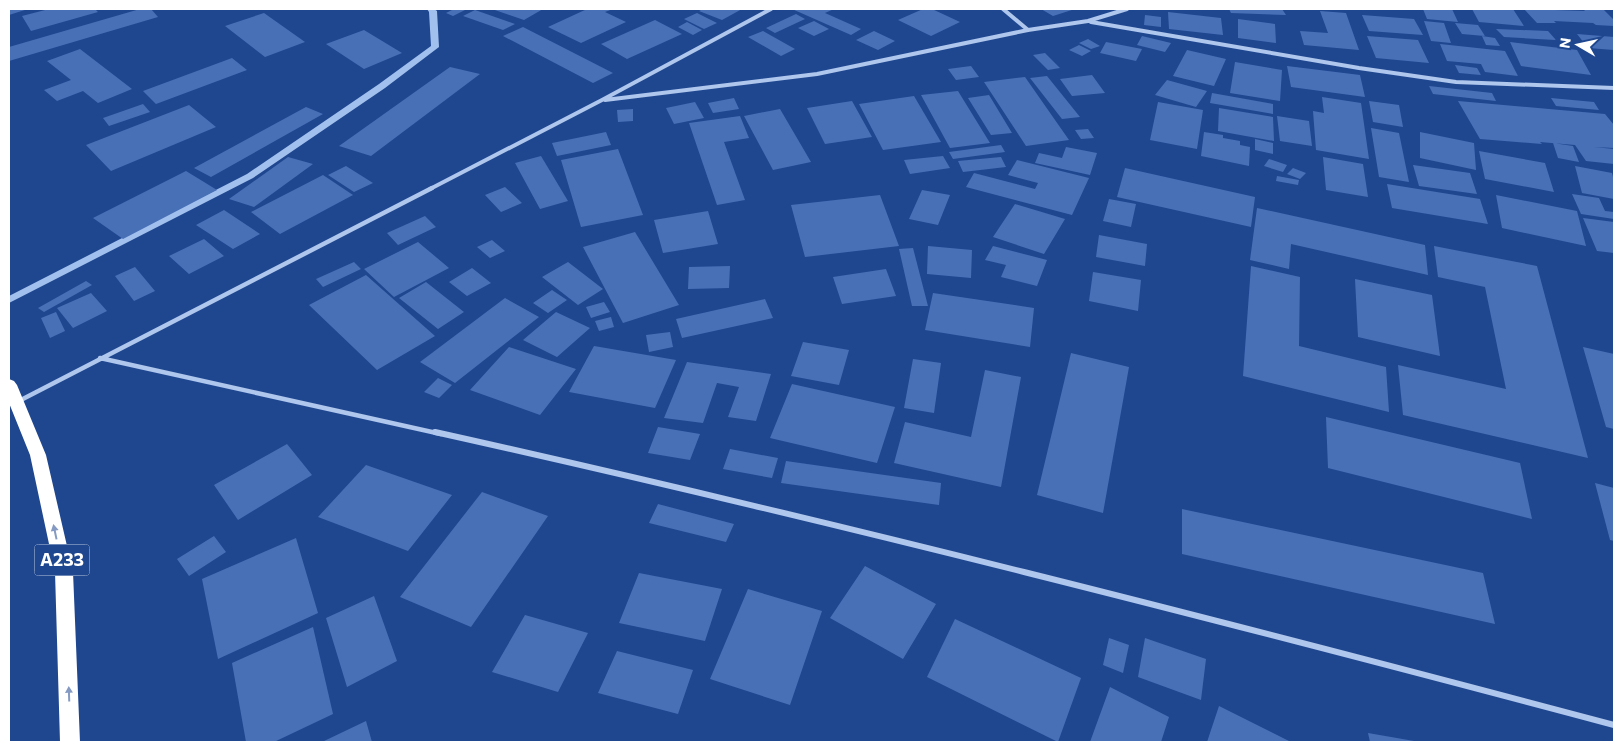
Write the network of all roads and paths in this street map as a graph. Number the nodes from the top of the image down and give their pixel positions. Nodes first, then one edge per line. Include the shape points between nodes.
1 (771, 9) edge
2 (1002, 9) edge
3 (1128, 9) edge
4 (1088, 21) junction
5 (1028, 30) junction
6 (1614, 88) edge
7 (602, 100) junction
8 (100, 358) junction
9 (9, 385) edge
10 (16, 402) junction
11 (1614, 725) edge
12 (70, 742) edge

1 - 7 street
2 - 5 street
3 - 4 street
4 - 5 street
4 - 6 street via 1456,82
5 - 7 street via 818,74
7 - 8 street
8 - 10 street
8 - 11 street via 602,470 1239,625
9 - 10 highway, A233
12 -> 10 highway, A233 via 64,572 38,455

